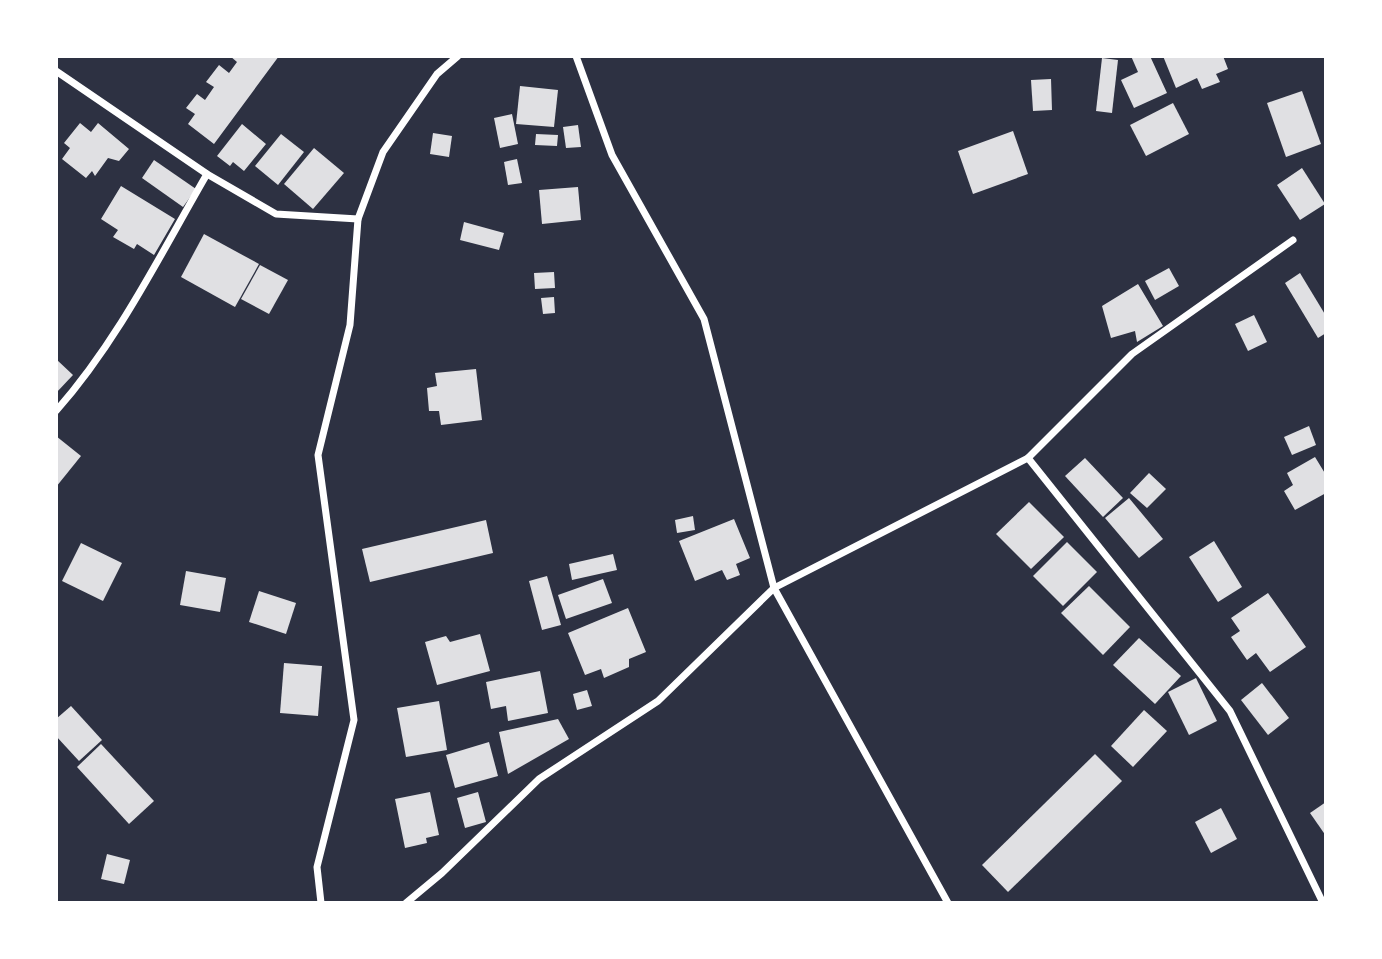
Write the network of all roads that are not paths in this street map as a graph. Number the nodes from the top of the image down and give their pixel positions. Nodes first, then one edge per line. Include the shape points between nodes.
1 (458, 56) edge
2 (576, 56) edge
3 (56, 71) edge
4 (207, 174) junction
5 (358, 219) junction
6 (1293, 240) dead end
7 (56, 411) edge
8 (1028, 458) junction
9 (774, 588) junction
10 (321, 903) edge
11 (406, 903) edge
12 (948, 903) edge
13 (1323, 903) edge

1 - 5 street via 437,74 383,152
2 - 9 street via 611,155 704,319
3 - 4 street
4 - 5 street via 276,214
4 - 7 street via 119,325
5 - 10 street via 349,325 318,455 354,720 317,867
6 - 8 street via 1132,354
8 - 9 street
8 - 13 street via 1230,711
9 - 11 street via 657,701 539,779
9 - 12 street

